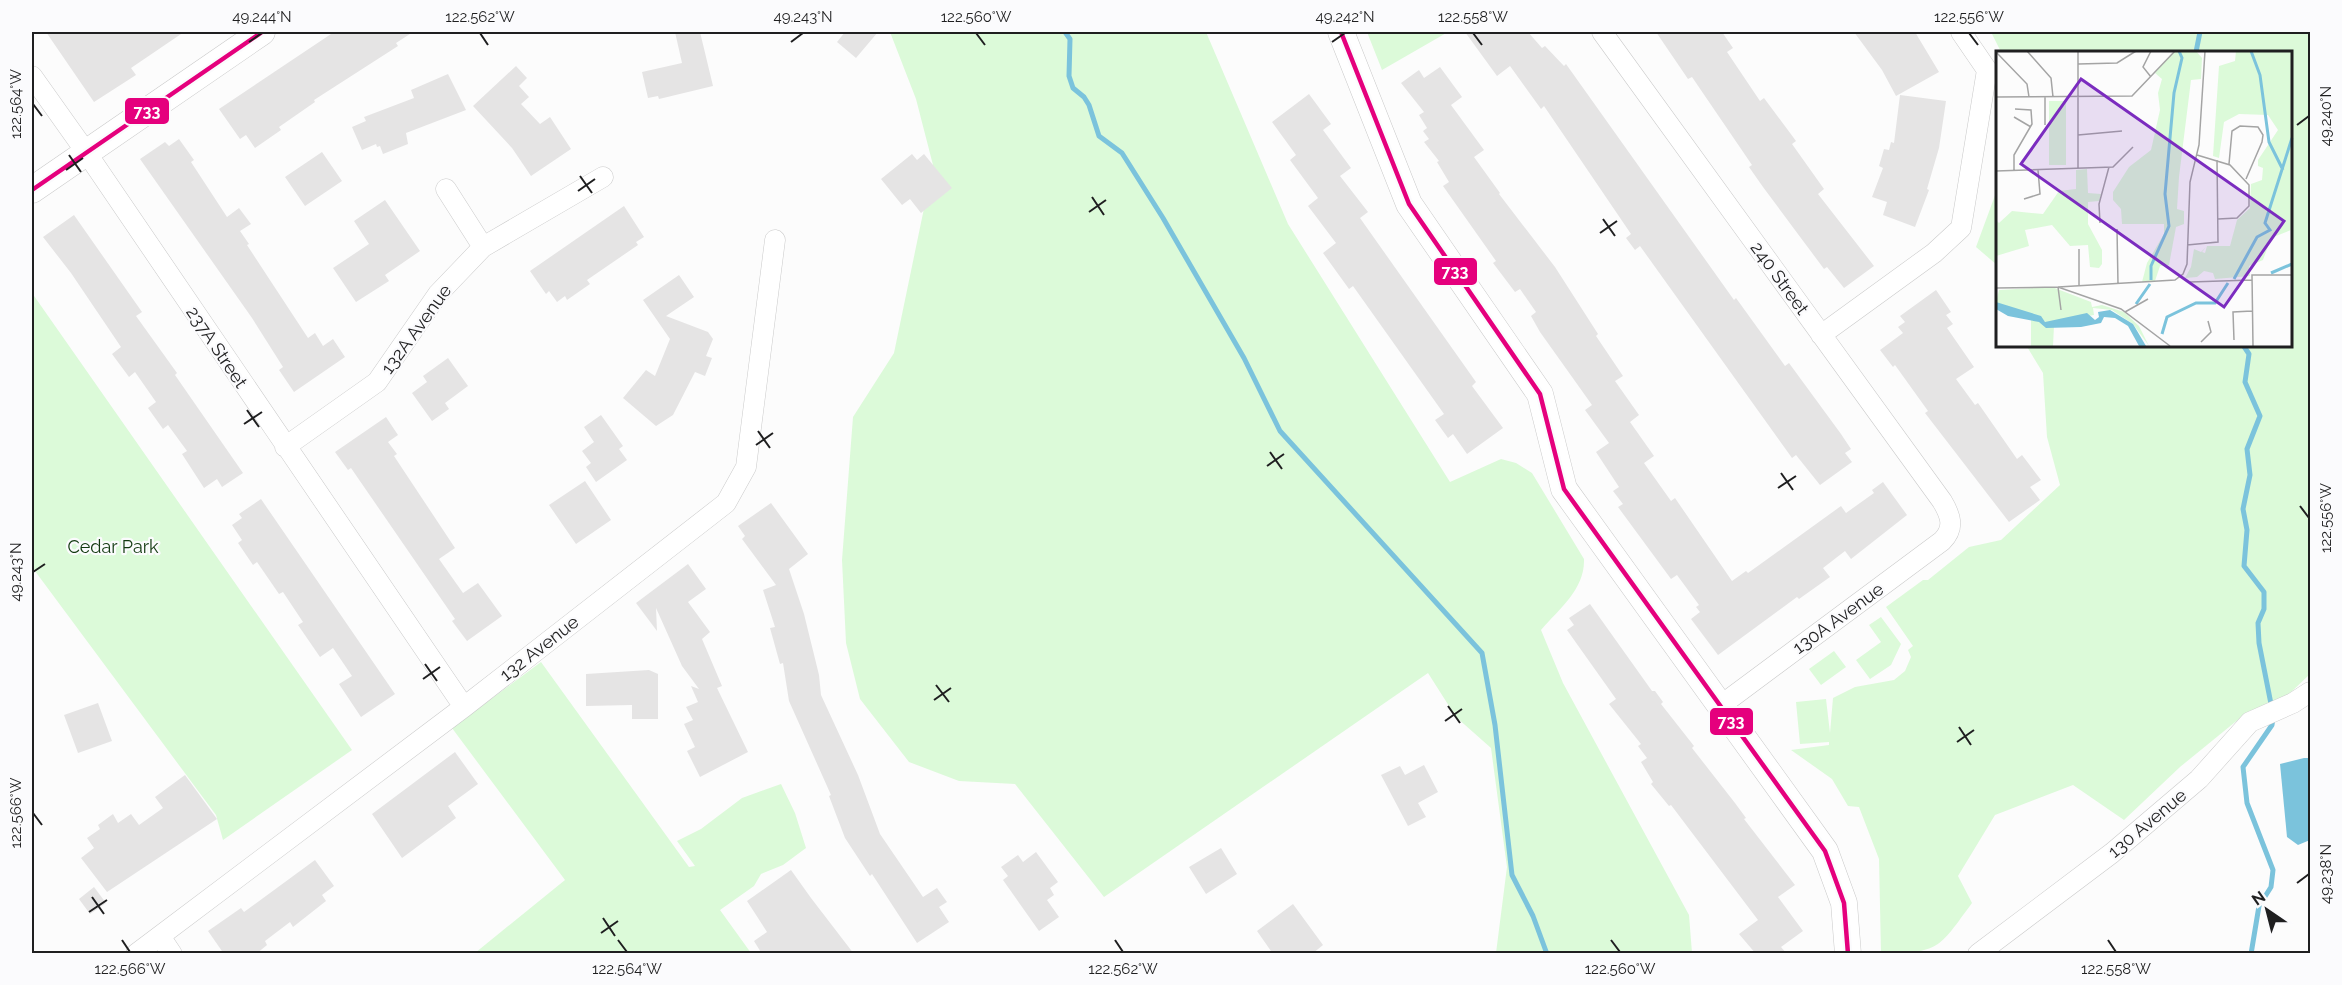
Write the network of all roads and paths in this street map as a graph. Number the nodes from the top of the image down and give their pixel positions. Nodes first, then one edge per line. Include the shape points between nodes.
1 (262, 32) edge
2 (1341, 32) edge
3 (1602, 32) edge
4 (1961, 32) edge
5 (32, 76) edge
6 (86, 152) junction
7 (603, 177) dead end
8 (446, 189) dead end
9 (32, 190) edge
10 (775, 240) dead end
11 (483, 247) junction
12 (1821, 335) junction
13 (285, 447) junction
14 (1951, 527) joint
15 (2310, 692) edge
16 (1720, 706) junction
17 (464, 707) junction
18 (159, 936) junction
19 (1848, 952) edge
20 (136, 954) edge
21 (172, 954) edge
22 (1978, 954) edge

1 - 6 street
2 - 16 street via 1409,204 1540,394 1564,489
3 - 12 street, 240 Street
4 - 12 street via 1987,70 1961,228 1934,253
5 - 6 street, 237A Street
6 - 9 street
6 - 13 street, 237A Street
7 - 11 street, 132A Avenue
8 - 11 street
10 - 17 street, 132 Avenue via 747,467 726,503
11 - 13 street, 132A Avenue via 438,294 377,382
12 - 14 street, 240 Street via 1942,501
13 - 17 street, 237A Street
14 - 16 street, 130A Avenue via 1936,546
15 - 22 street, 130 Avenue via 2241,729 2199,779 2112,853
16 - 19 street via 1825,851 1844,903
17 - 18 street, 132 Avenue
18 - 20 street, 132 Avenue
18 - 21 street

